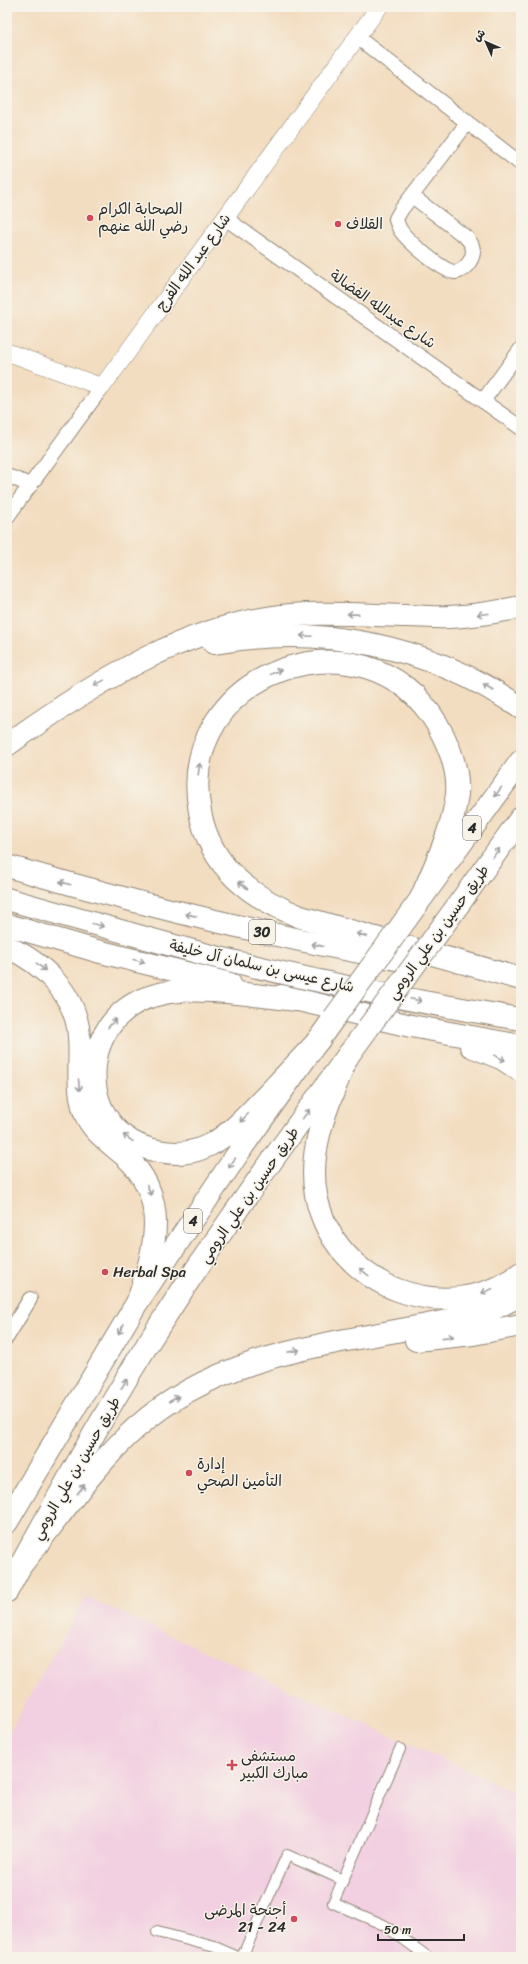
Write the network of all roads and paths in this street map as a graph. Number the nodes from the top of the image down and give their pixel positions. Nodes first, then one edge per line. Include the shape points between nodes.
1 (379, 7) edge
2 (357, 37) junction
3 (468, 122) junction
4 (521, 164) edge
5 (412, 196) junction
6 (225, 218) junction
7 (521, 349) edge
8 (7, 352) edge
9 (102, 387) junction
10 (483, 401) junction
11 (521, 428) edge
12 (7, 476) edge
13 (31, 484) junction
14 (7, 517) edge
15 (521, 607) edge
16 (134, 665) junction
17 (521, 708) edge
18 (7, 744) edge
19 (521, 761) edge
20 (521, 818) edge
21 (7, 866) edge
22 (422, 896) junction
23 (7, 899) edge
24 (7, 925) edge
25 (7, 948) edge
26 (521, 979) edge
27 (521, 982) edge
28 (296, 1000) junction
29 (521, 1019) edge
30 (411, 1026) junction
31 (319, 1040) junction
32 (521, 1046) edge
33 (348, 1055) junction
34 (521, 1071) edge
35 (521, 1273) edge
36 (516, 1297) edge
37 (30, 1299) dead end
38 (138, 1301) junction
39 (521, 1325) edge
40 (7, 1337) edge
41 (339, 1342) junction
42 (74, 1406) junction
43 (7, 1492) edge
44 (7, 1522) edge
45 (22, 1564) junction
46 (7, 1591) edge
47 (400, 1749) dead end
48 (343, 1880) junction
49 (157, 1932) dead end
50 (215, 1947) junction
51 (211, 1957) edge
52 (238, 1957) edge
53 (242, 1957) edge
54 (428, 1957) edge

1 - 2 street, شارع عبد الله الفرج
2 - 3 street
2 - 6 street, شارع عبد الله الفرج
3 - 4 street
3 - 5 street
5 - 5 street via 396,219 399,229 411,243 447,270 456,272 464,268 470,262 473,253 467,238
6 - 9 street, شارع عبد الله الفرج
6 - 10 street, شارع عبدالله الفضالة
7 - 10 street
8 - 9 street
9 - 13 street, شارع عبد الله الفرج
10 - 11 street, شارع عبدالله الفضالة
12 - 13 street
13 - 14 street, شارع عبد الله الفرج
15 -> 16 highway via 493,613 448,617 335,613 273,617 213,630
17 -> 16 highway via 492,690 426,658 386,646 324,637 253,637 203,645
16 -> 18 highway via 73,698
19 -> 22 highway, طريق حسين بن علي الرومي / 4
33 -> 20 highway, طريق حسين بن علي الرومي / 4, bridge
27 -> 21 highway, 30 via 316,945 127,900
26 -> 22 highway via 301,917 270,903 242,885 212,848 202,819 197,788 205,743 228,705 254,683 270,674 299,664 328,661 369,667 395,680 414,695 442,732 457,779 455,806 450,824
22 - 31 highway, طريق حسين بن علي الرومي / 4, bridge
23 -> 29 highway, شارع عيسى بن سلمان آل خليفة / 30 via 208,955 451,1008
24 -> 28 highway via 97,951
25 -> 38 highway via 24,955 45,970 64,995 73,1013 79,1036 79,1090 88,1118 102,1136 131,1162 149,1188 155,1213 156,1236
28 - 30 highway
31 -> 28 highway via 237,1125 221,1139 204,1148 178,1153 146,1148 120,1132 104,1112 97,1096 95,1080 94,1064 97,1050 109,1027 120,1014 135,1004 151,996 176,992
30 - 32 highway
30 -> 34 highway via 487,1052
31 -> 38 highway, طريق حسين بن علي الرومي / 4 via 243,1146
35 -> 33 highway via 478,1295 430,1299 400,1292 384,1285 361,1270 342,1251 323,1219 316,1195 315,1173 316,1148 322,1125
45 -> 33 highway, طريق حسين بن علي الرومي / 4 via 88,1443 153,1336 220,1233
36 - 41 highway via 474,1315
37 - 40 street
38 -> 42 highway, طريق حسين بن علي الرومي / 4
41 -> 39 highway via 447,1338
45 -> 41 highway via 98,1468 136,1428 169,1402 203,1382 245,1364 287,1352
42 - 43 highway
42 - 44 highway, طريق حسين بن علي الرومي / 4
45 - 46 highway, طريق حسين بن علي الرومي / 4
47 - 48 street
48 - 53 street via 287,1855
48 - 54 street via 333,1903 384,1925
49 - 50 street
50 - 51 street
50 - 52 street

